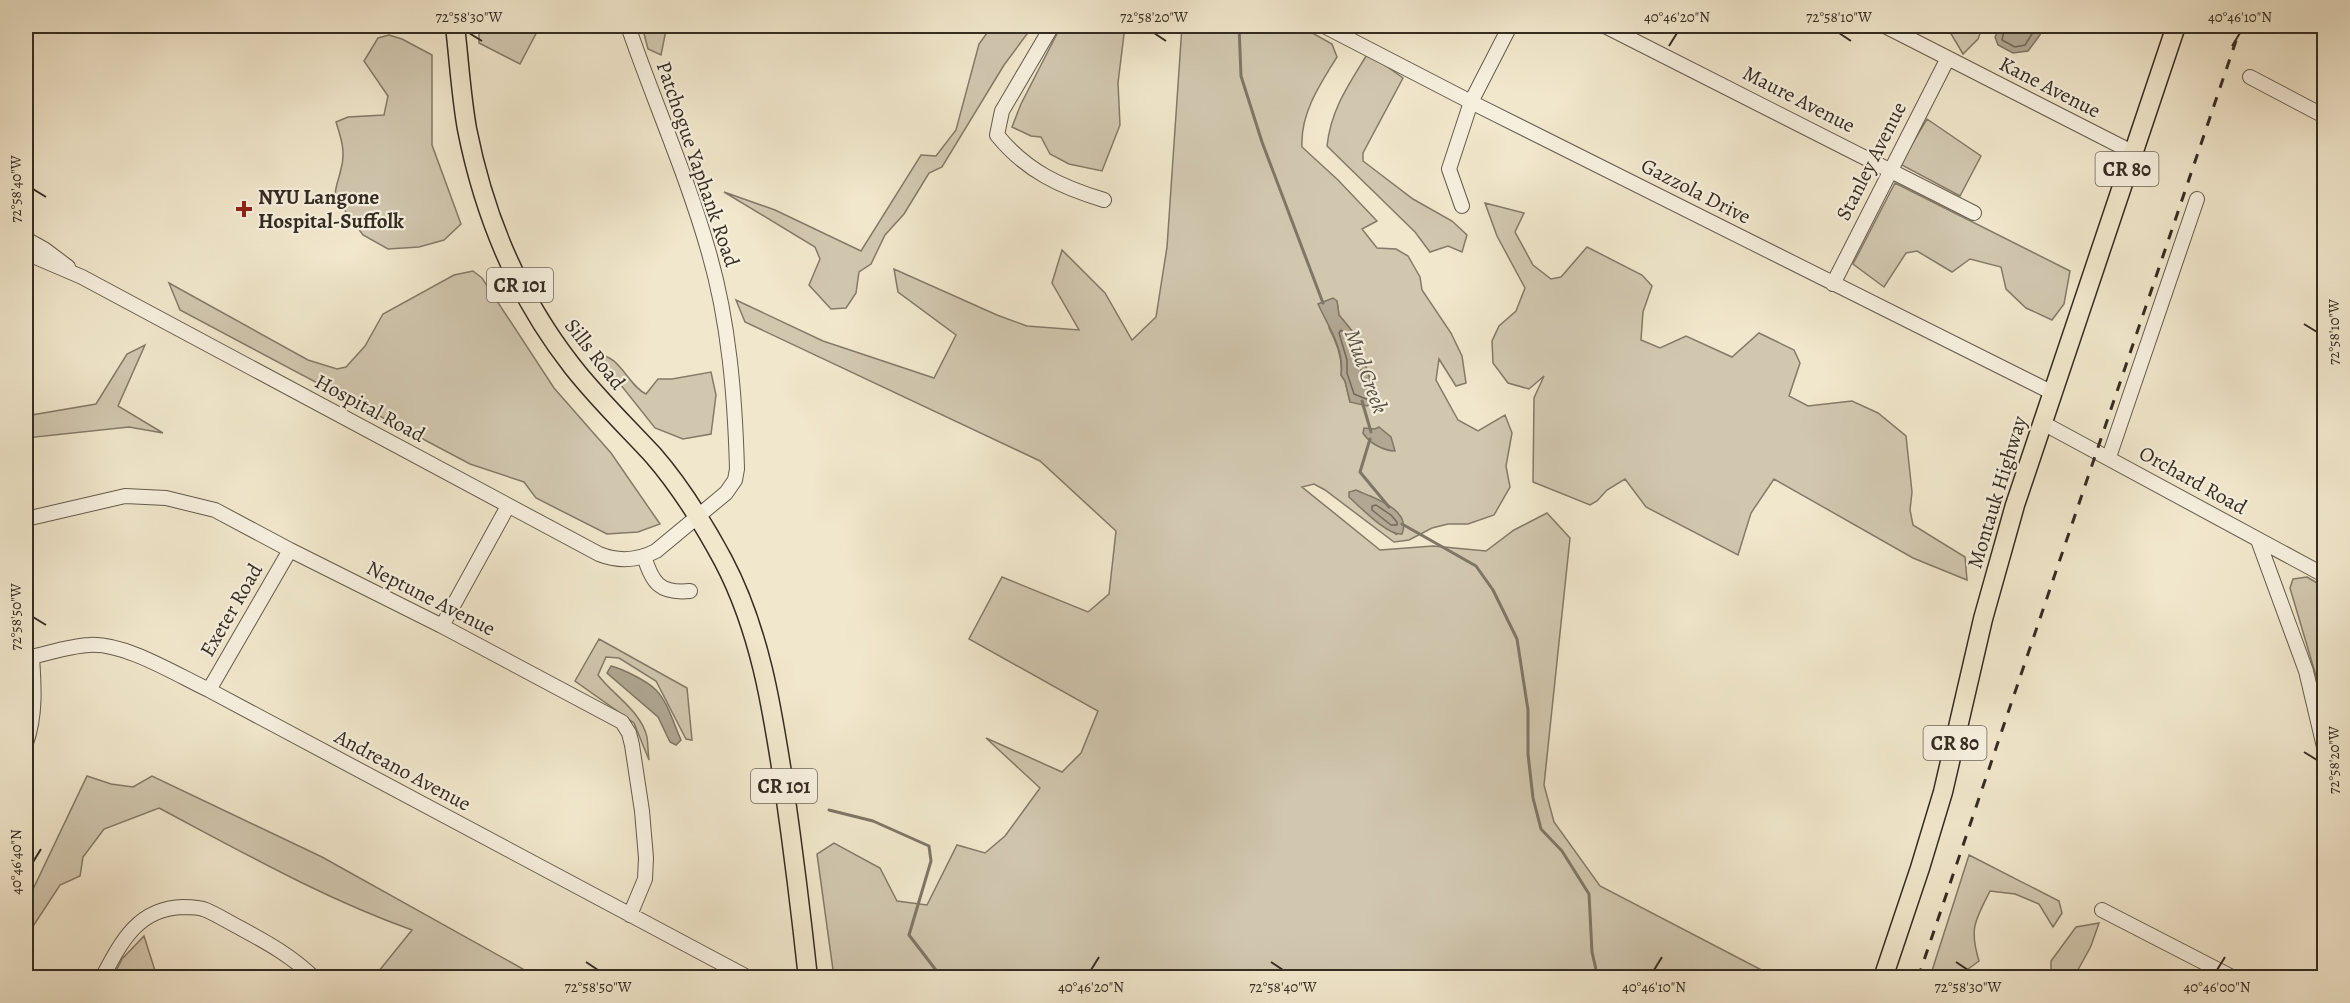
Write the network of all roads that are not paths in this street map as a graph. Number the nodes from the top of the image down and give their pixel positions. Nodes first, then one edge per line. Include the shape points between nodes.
1 (455, 26) edge
2 (628, 26) edge
3 (1052, 26) edge
4 (1324, 26) edge
5 (1510, 26) edge
6 (1605, 26) edge
7 (1885, 26) edge
8 (2176, 26) edge
9 (1948, 58) junction
10 (2250, 77) dead end
11 (1471, 102) junction
12 (2325, 116) edge
13 (2132, 152) junction
14 (1890, 169) junction
15 (2197, 199) dead end
16 (1104, 200) dead end
17 (1462, 206) dead end
18 (1974, 213) dead end
19 (26, 239) edge
20 (26, 253) edge
21 (82, 277) junction
22 (1833, 284) junction
23 (2051, 392) junction
24 (2041, 422) junction
25 (2109, 457) junction
26 (508, 506) junction
27 (697, 516) junction
28 (26, 519) edge
29 (2258, 540) junction
30 (290, 550) junction
31 (644, 556) junction
32 (2325, 575) edge
33 (690, 591) dead end
34 (442, 626) junction
35 (29, 657) edge
36 (209, 690) junction
37 (26, 743) edge
38 (2325, 747) edge
39 (2102, 910) dead end
40 (630, 915) junction
41 (102, 978) edge
42 (314, 978) edge
43 (749, 978) edge
44 (808, 978) edge
45 (1883, 978) edge
46 (2234, 978) edge

1 - 27 main road, Sills Road / CR 101 via 468,134 505,255 559,349 655,457
2 - 27 street, Patchogue Yaphank Road via 688,186 709,254 729,353 736,474 726,493
3 - 16 street via 1002,111 997,135 1011,152 1047,178 1069,190
4 - 11 street, Gazzola Drive
5 - 11 street
6 - 14 street, Maure Avenue
7 - 9 street, Kane Avenue
8 - 13 main road, Montauk Highway / CR 80
9 - 13 street, Kane Avenue
9 - 14 street, Stanley Avenue
10 - 12 street
11 - 17 street via 1449,169
11 - 22 street, Gazzola Drive
13 - 23 main road, Montauk Highway / CR 80
14 - 18 street, Maure Avenue
14 - 22 street, Stanley Avenue
15 - 25 street
19 - 21 street, Hospital Road
20 - 21 street, Hospital Road
21 - 26 street, Hospital Road
22 - 23 street, Gazzola Drive
23 - 24 main road, Montauk Highway / CR 80
24 - 25 street, Orchard Road
24 - 45 main road, Montauk Highway / CR 80 via 1993,581 1940,802
25 - 29 street, Orchard Road
26 - 31 street, Hospital Road via 608,557 627,560
26 - 34 street
27 - 31 street, Hospital Road
27 - 44 main road, CR 101 via 732,580 758,646 768,686 794,853
28 - 30 street, Neptune Avenue via 125,496 166,498 215,510
29 - 32 street, Orchard Road
29 - 38 street via 2306,671
30 - 34 street, Neptune Avenue
30 - 36 street, Exeter Road
31 - 33 street via 656,584
34 - 40 street, Neptune Avenue via 622,722 629,733 646,858 645,879
35 - 36 street, Andreano Avenue via 88,645 114,647
35 - 37 street via 34,693
36 - 40 street, Andreano Avenue
39 - 46 street
40 - 43 street, Andreano Avenue
41 - 42 street via 124,939 142,921 170,908 192,907 265,941

